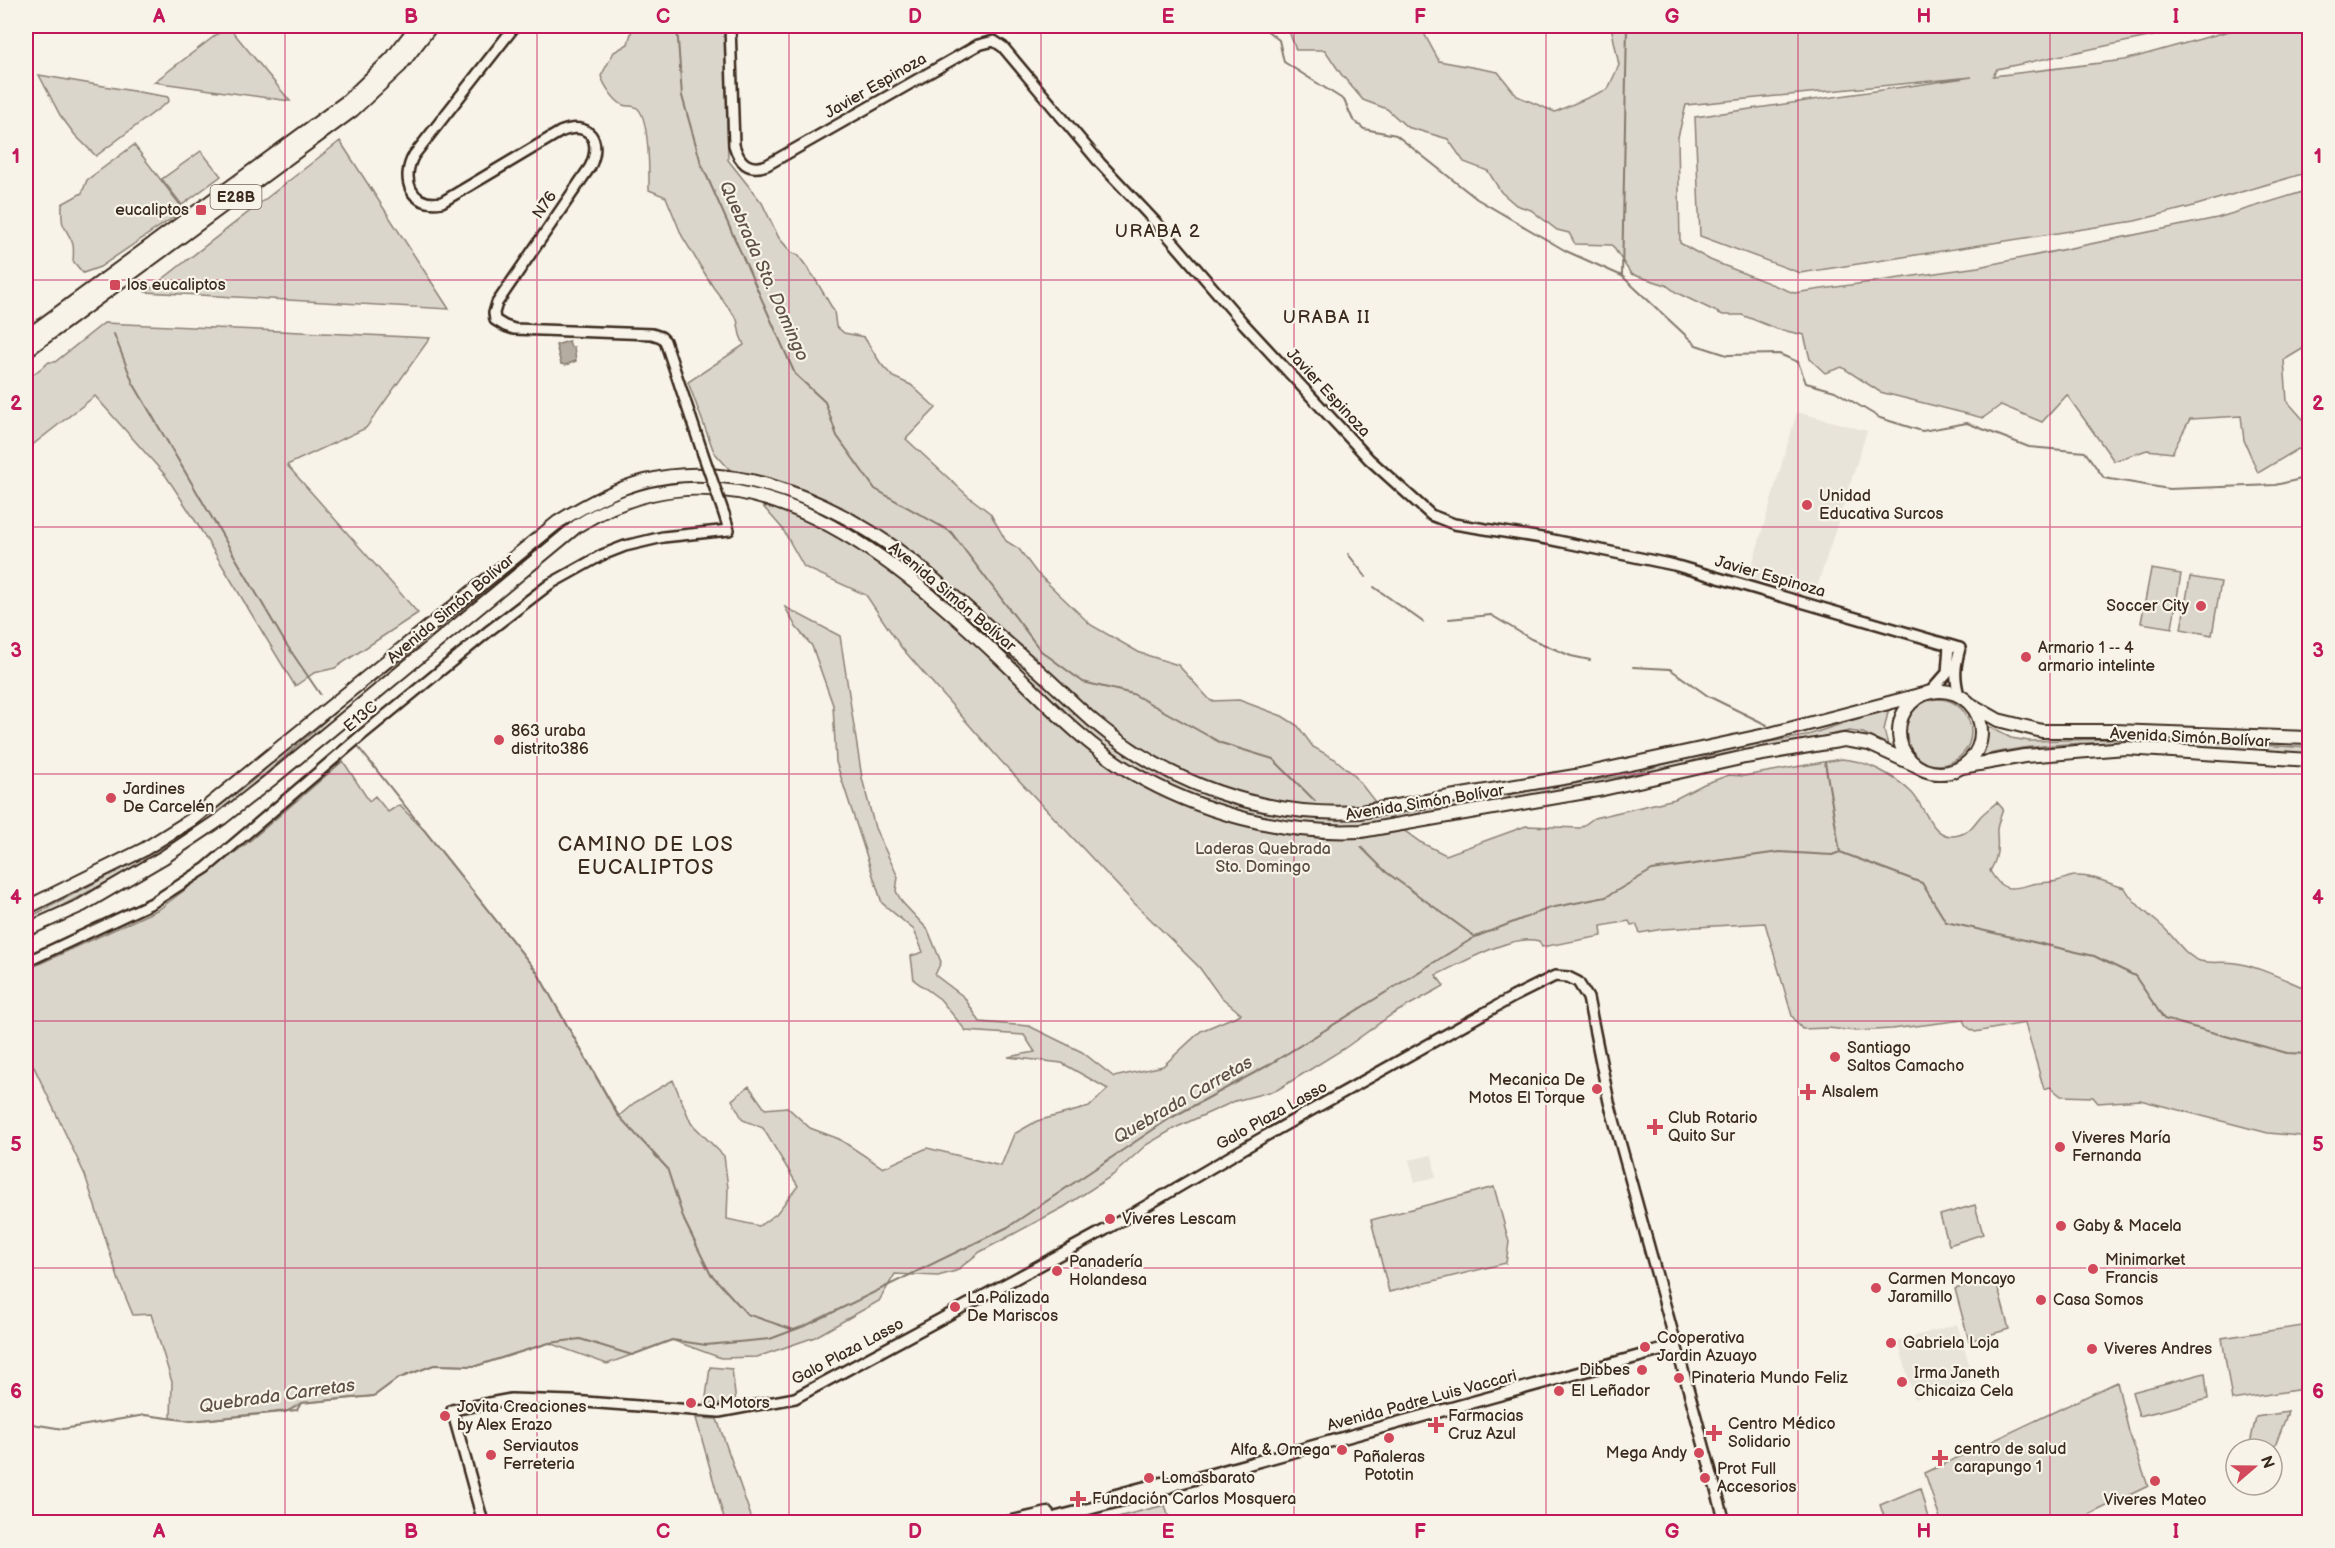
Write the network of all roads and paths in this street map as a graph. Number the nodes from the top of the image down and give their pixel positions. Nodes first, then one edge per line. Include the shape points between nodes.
1 (417, 26) edge
2 (431, 26) edge
3 (515, 26) edge
4 (730, 26) edge
5 (26, 338) edge
6 (26, 351) edge
7 (729, 530) joint
8 (1949, 645) junction
9 (1927, 693) junction
10 (1959, 695) junction
11 (1970, 704) junction
12 (2310, 738) edge
13 (2310, 760) edge
14 (1915, 765) junction
15 (1962, 767) junction
16 (26, 908) edge
17 (26, 930) edge
18 (26, 962) edge
19 (1676, 1346) junction
20 (1176, 1484) junction
21 (483, 1522) edge
22 (1008, 1522) edge
23 (1038, 1522) edge
24 (1725, 1522) edge

1 - 5 main road, E28B via 392,58 346,102
2 - 6 main road, E28B via 400,66 353,110
3 - 7 street, N76, bridge via 414,155 407,169 407,184 418,197 442,202 560,132 574,127 591,135 596,150 590,167 497,303 495,320 514,329 661,337
4 - 8 street, Javier Espinoza via 734,145 740,160 753,168 767,165 978,45 999,43 1244,324 1369,459 1431,515 1454,524 1674,565
7 - 18 street, E13C via 663,537 625,546 550,584 372,727 206,868 152,903
8 - 9 street via 1947,673
8 - 10 street, Javier Espinoza via 1960,648 1954,668
9 - 10 main road, Avenida Simón Bolívar via 1945,691
9 - 14 main road via 1912,700 1899,727 1901,745
9 - 16 main road, Avenida Simón Bolívar via 1770,734 1575,776 1384,809 1313,811 1227,795 1177,776 1139,754 1092,720 915,564 860,525 770,486 723,477 680,475 625,487 558,522 190,820 143,850
10 - 11 main road, Avenida Simón Bolívar
11 - 12 main road, Avenida Simón Bolívar via 1998,720 2042,730
11 - 15 main road, Avenida Simón Bolívar via 1977,714 1981,738 1971,759
13 - 15 main road, Avenida Simón Bolívar via 2126,748 2024,756
14 - 15 main road, Avenida Simón Bolívar via 1936,773
14 - 17 main road, Avenida Simón Bolívar via 1869,744 1844,740 1745,757 1603,789 1361,831 1307,830 1219,812 1130,771 1074,729 918,586 856,540 816,517 744,493 669,489 629,499 577,526 222,818 92,899
19 - 20 main road, Avenida Padre Luis Vaccari
19 - 21 street, Galo Plaza Lasso via 1609,1102 1588,998 1578,982 1556,976 1260,1139 1096,1236 795,1398 719,1412 511,1399 452,1410
19 - 24 street, Galo Plaza Lasso
20 - 22 main road, Avenida Padre Luis Vaccari via 1161,1483
20 - 23 main road, Avenida Padre Luis Vaccari

